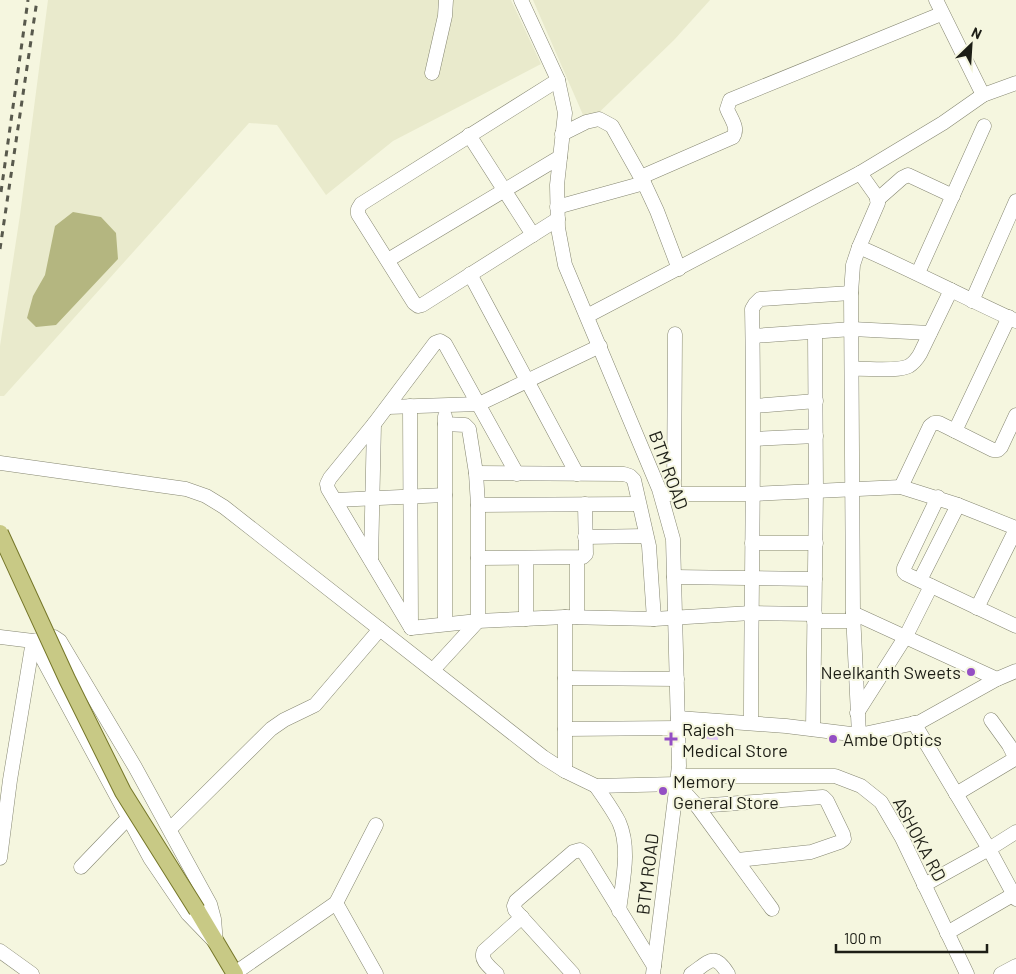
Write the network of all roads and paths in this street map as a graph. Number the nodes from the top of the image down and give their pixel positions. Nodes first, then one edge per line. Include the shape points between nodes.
1 (446, 0) edge
2 (521, 0) edge
3 (936, 0) edge
4 (941, 14) junction
5 (432, 73) dead end
6 (558, 80) junction
7 (1016, 83) edge
8 (982, 95) junction
9 (984, 126) dead end
10 (562, 134) junction
11 (469, 135) junction
12 (560, 157) junction
13 (860, 172) junction
14 (643, 180) junction
15 (504, 190) junction
16 (953, 196) junction
17 (878, 200) junction
18 (1016, 201) edge
19 (557, 213) junction
20 (533, 235) junction
21 (858, 247) junction
22 (388, 260) junction
23 (679, 269) junction
24 (918, 273) junction
25 (470, 274) junction
26 (951, 290) junction
27 (851, 293) junction
28 (972, 301) junction
29 (587, 316) junction
30 (1012, 319) edge
31 (852, 329) junction
32 (815, 333) junction
33 (930, 333) junction
34 (675, 334) dead end
35 (753, 336) junction
36 (600, 346) junction
37 (852, 369) junction
38 (527, 381) junction
39 (816, 401) junction
40 (479, 404) junction
41 (445, 405) junction
42 (410, 406) junction
43 (754, 406) junction
44 (388, 407) junction
45 (1016, 415) edge
46 (374, 424) junction
47 (445, 424) junction
48 (955, 431) junction
49 (816, 436) junction
50 (754, 439) junction
51 (0, 463) edge
52 (476, 473) junction
53 (518, 474) junction
54 (577, 474) junction
55 (901, 487) junction
56 (852, 488) junction
57 (816, 491) junction
58 (668, 494) junction
59 (753, 494) junction
60 (445, 495) junction
61 (410, 496) junction
62 (373, 498) junction
63 (938, 498) junction
64 (335, 500) junction
65 (585, 504) junction
66 (638, 504) junction
67 (958, 505) junction
68 (478, 506) junction
69 (1016, 528) edge
70 (0, 533) edge
71 (646, 536) junction
72 (585, 537) junction
73 (752, 543) junction
74 (816, 543) junction
75 (478, 558) junction
76 (526, 558) junction
77 (577, 558) junction
78 (371, 560) junction
79 (674, 577) junction
80 (751, 578) junction
81 (815, 579) junction
82 (925, 583) junction
83 (977, 608) junction
84 (751, 613) junction
85 (571, 617) junction
86 (676, 617) junction
87 (814, 617) junction
88 (853, 617) junction
89 (526, 619) junction
90 (654, 619) junction
91 (478, 621) junction
92 (445, 624) junction
93 (1016, 626) edge
94 (411, 628) junction
95 (380, 629) junction
96 (906, 636) junction
97 (0, 637) edge
98 (32, 641) junction
99 (399, 643) junction
100 (433, 670) junction
101 (1016, 671) edge
102 (565, 678) junction
103 (677, 679) junction
104 (997, 679) junction
105 (857, 713) junction
106 (991, 720) dead end
107 (678, 723) junction
108 (914, 723) junction
109 (751, 724) junction
110 (565, 728) junction
111 (813, 729) junction
112 (859, 735) junction
113 (1012, 743) edge
114 (565, 771) junction
115 (677, 780) junction
116 (596, 786) junction
117 (956, 794) junction
118 (697, 806) junction
119 (128, 818) junction
120 (376, 825) dead end
121 (170, 829) junction
122 (1016, 832) edge
123 (989, 849) junction
124 (0, 858) edge
125 (738, 860) junction
126 (81, 867) dead end
127 (924, 885) junction
128 (1015, 896) edge
129 (336, 903) junction
130 (772, 909) dead end
131 (619, 910) junction
132 (522, 917) junction
133 (947, 932) junction
134 (216, 943) junction
135 (0, 951) edge
136 (1016, 966) edge
137 (654, 970) edge
138 (32, 974) edge
139 (235, 974) edge
140 (376, 974) edge
141 (497, 974) edge
142 (573, 974) edge
143 (691, 974) edge
144 (728, 974) edge
145 (967, 974) edge
146 (1001, 974) edge

1 - 5 street
2 - 6 street, BTM ROAD
3 - 4 street
4 - 8 street
4 - 14 street via 730,100 727,109 736,128 733,137
6 - 10 street, BTM ROAD via 565,113
6 - 11 street
7 - 8 street
8 - 13 street via 943,123
9 - 16 street
10 - 12 street, BTM ROAD
10 - 14 street via 600,119 612,126
11 - 15 street
11 - 22 street via 361,204 358,214
12 - 15 street
12 - 19 street, BTM ROAD
13 - 17 street
13 - 23 street
14 - 19 street
14 - 23 street
15 - 20 street
15 - 22 street
16 - 17 street via 908,175
16 - 24 street
17 - 21 street
18 - 28 street
19 - 20 street
19 - 29 street, BTM ROAD via 565,265
20 - 25 street
21 - 24 street
21 - 27 street
22 - 25 street via 418,306
23 - 29 street
24 - 26 street
25 - 38 street
26 - 28 street
26 - 33 street
27 - 31 street
27 - 35 street via 760,299 752,309
28 - 30 street
29 - 36 street, BTM ROAD
30 - 48 street
31 - 32 street
31 - 33 street
31 - 37 street
32 - 35 street
32 - 39 street
33 - 37 street via 920,354 907,367
34 - 58 street
35 - 43 street
36 - 38 street
36 - 58 street, BTM ROAD
37 - 56 street
38 - 40 street
38 - 54 street
39 - 43 street
39 - 49 street
40 - 41 street
40 - 44 street via 440,341 435,342
40 - 53 street
41 - 42 street
41 - 47 street
42 - 44 street
42 - 61 street
43 - 50 street
44 - 46 street
45 - 48 street via 998,450
46 - 62 street
46 - 64 street via 330,478 328,489
47 - 52 street via 468,427
47 - 60 street
48 - 55 street via 939,423 930,426
49 - 50 street
49 - 57 street
50 - 59 street
51 - 95 street via 186,490 206,496
52 - 53 street
52 - 68 street
53 - 54 street
54 - 66 street via 630,476 634,480
55 - 56 street
55 - 63 street
56 - 57 street
56 - 88 street
57 - 59 street
57 - 74 street
58 - 59 street
58 - 79 street, BTM ROAD
59 - 73 street
60 - 61 street
60 - 92 street
61 - 62 street
61 - 94 street
62 - 64 street
62 - 78 street
63 - 67 street
63 - 82 street via 904,568 906,574
64 - 78 street
65 - 66 street
65 - 68 street
65 - 72 street
66 - 71 street
67 - 69 street
67 - 82 street
68 - 75 street
69 - 83 street
70 - 134 main road, bridge via 123,792
71 - 72 street
71 - 90 street
72 - 77 street via 586,554
73 - 74 street
73 - 80 street
74 - 81 street
75 - 76 street
75 - 91 street
76 - 77 street
76 - 89 street
77 - 85 street
78 - 94 street
79 - 80 street
79 - 86 street, BTM ROAD
80 - 81 street
80 - 84 street
81 - 87 street
82 - 83 street
82 - 96 street
83 - 93 street
84 - 86 street
84 - 87 street
84 - 109 street
85 - 89 street
85 - 90 street
85 - 102 street
86 - 90 street
86 - 103 street, BTM ROAD
87 - 88 street
87 - 111 street
88 - 96 street
88 - 105 street
89 - 91 street
91 - 92 street
91 - 100 street
92 - 94 street
94 - 99 street
95 - 99 street
95 - 121 street via 315,705 271,730
96 - 104 street
96 - 105 street
97 - 98 street
98 - 119 street
98 - 121 street via 54,636 60,641
98 - 124 street
99 - 100 street
100 - 114 street
101 - 104 street
102 - 103 street
102 - 110 street
103 - 107 street, BTM ROAD
104 - 108 street
105 - 112 street
106 - 113 street
107 - 109 street
107 - 110 street
107 - 115 street, BTM ROAD
108 - 112 street
108 - 117 street
109 - 111 street
110 - 114 street
111 - 112 street
113 - 117 street via 1013,760
114 - 116 street
115 - 116 street, ASHOKA RD
115 - 118 street
115 - 127 street, ASHOKA RD via 835,776 861,786 881,802
115 - 137 street, BTM ROAD
116 - 131 street via 619,822 624,838
117 - 123 street
118 - 125 street
118 - 125 street via 823,797 844,834 840,842 811,852
119 - 126 street
119 - 134 street via 173,893
120 - 129 street
121 - 134 street via 210,904
122 - 123 street
123 - 127 street
123 - 128 street
125 - 130 street
127 - 133 street, ASHOKA RD
128 - 133 street
129 - 139 street
129 - 140 street
131 - 132 street via 585,854 577,850 516,901 515,910
131 - 137 street
132 - 141 street via 482,955
132 - 142 street
133 - 145 street, ASHOKA RD
134 - 139 main road
135 - 138 street
136 - 146 street
143 - 144 street via 712,960 722,964

